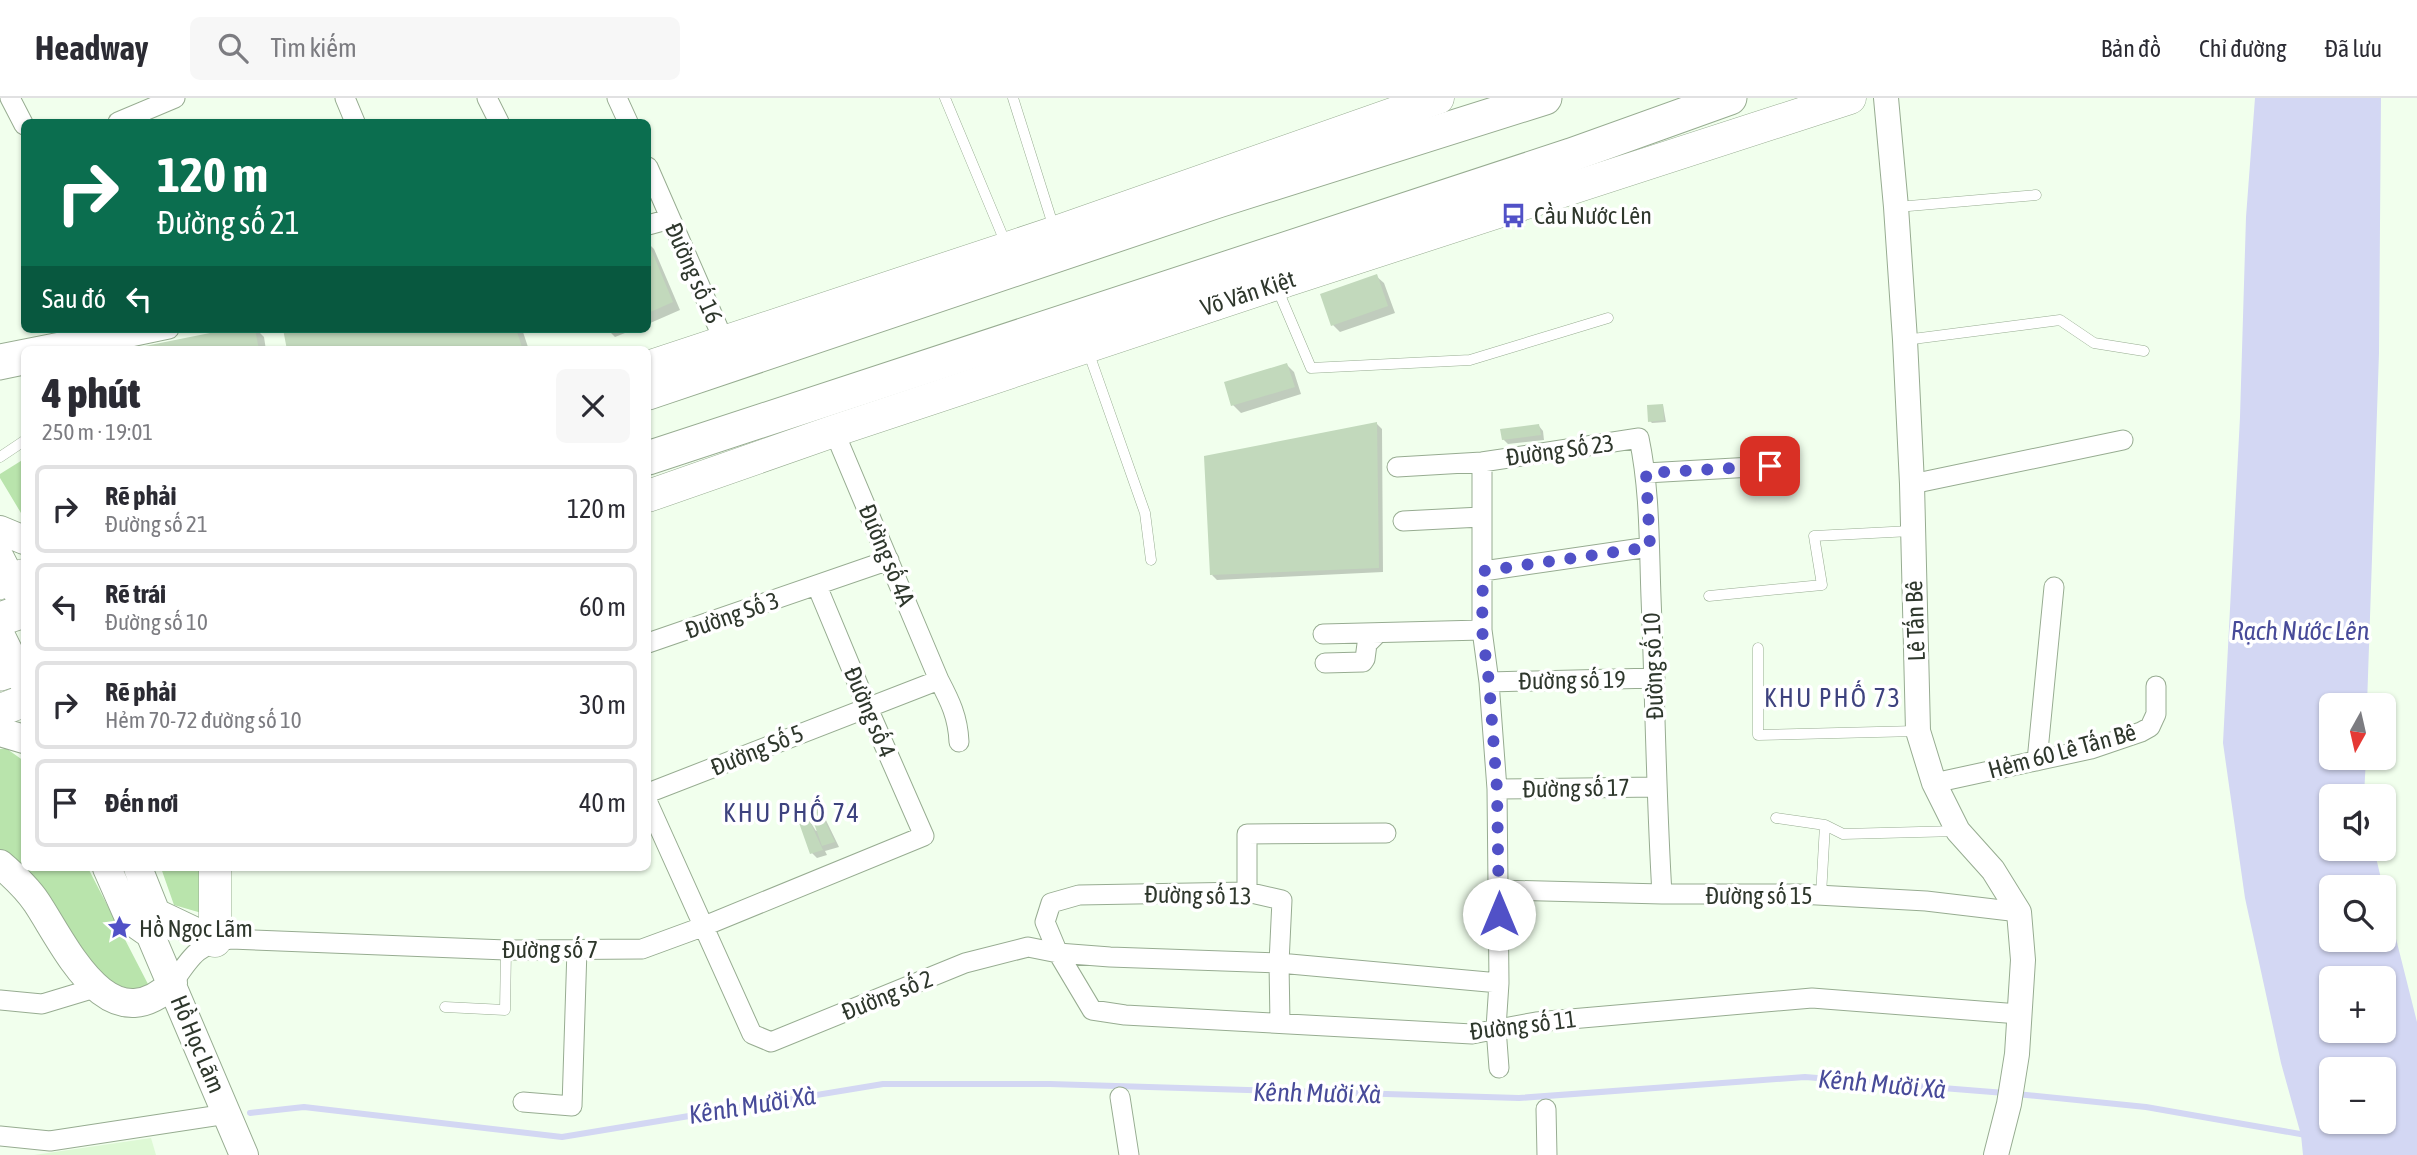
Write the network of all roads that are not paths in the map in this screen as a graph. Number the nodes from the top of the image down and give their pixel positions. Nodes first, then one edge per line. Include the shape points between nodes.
1 (10, 98) edge
2 (175, 98) edge
3 (345, 98) edge
4 (487, 98) edge
5 (618, 98) edge
6 (945, 98) edge
7 (1013, 98) edge
8 (1545, 98) edge
9 (1730, 98) edge
10 (1850, 98) edge
11 (1886, 98) edge
12 (1429, 99) edge
13 (21, 119) edge
14 (125, 119) edge
15 (354, 119) edge
16 (498, 119) edge
17 (627, 119) edge
18 (1571, 155) junction
19 (651, 174) edge
20 (2036, 195) dead end
21 (1515, 206) junction
22 (1896, 206) junction
23 (670, 219) junction
24 (651, 224) edge
25 (1056, 232) junction
26 (1007, 247) junction
27 (1276, 284) junction
28 (1608, 318) dead end
29 (130, 333) edge
30 (110, 335) edge
31 (724, 341) junction
32 (1905, 341) junction
33 (40, 346) edge
34 (1087, 347) junction
35 (21, 350) edge
36 (2144, 351) dead end
37 (0, 354) edge
38 (21, 366) edge
39 (651, 366) edge
40 (0, 370) edge
41 (651, 392) edge
42 (834, 431) junction
43 (1639, 438) joint
44 (2123, 440) dead end
45 (21, 443) edge
46 (0, 457) edge
47 (651, 457) edge
48 (1482, 462) junction
49 (1770, 466) dead end
50 (1398, 467) dead end
51 (1646, 473) junction
52 (1912, 484) junction
53 (651, 495) edge
54 (1481, 517) junction
55 (1404, 521) dead end
56 (0, 530) edge
57 (1912, 531) junction
58 (21, 539) edge
59 (1650, 547) junction
60 (889, 560) junction
61 (1151, 560) dead end
62 (1483, 571) junction
63 (14, 585) edge
64 (817, 586) junction
65 (2053, 587) dead end
66 (1709, 596) dead end
67 (0, 619) edge
68 (1482, 630) junction
69 (1378, 633) junction
70 (0, 634) edge
71 (1323, 634) dead end
72 (651, 642) edge
73 (1758, 648) dead end
74 (1325, 663) dead end
75 (17, 673) edge
76 (1655, 678) junction
77 (939, 680) junction
78 (1489, 682) junction
79 (2156, 686) dead end
80 (21, 702) edge
81 (867, 706) junction
82 (0, 710) edge
83 (1918, 731) junction
84 (0, 732) edge
85 (21, 738) edge
86 (959, 742) dead end
87 (2037, 761) junction
88 (1934, 783) junction
89 (1656, 787) junction
90 (1497, 789) junction
91 (651, 792) edge
92 (651, 810) edge
93 (1776, 818) dead end
94 (1825, 825) junction
95 (1958, 831) junction
96 (1386, 833) dead end
97 (924, 836) joint
98 (0, 864) edge
99 (108, 871) edge
100 (139, 871) edge
101 (215, 871) edge
102 (1499, 890) junction
103 (1247, 892) junction
104 (1662, 894) junction
105 (1821, 895) junction
106 (2018, 912) junction
107 (153, 923) junction
108 (702, 927) junction
109 (215, 941) junction
110 (577, 949) junction
111 (506, 950) junction
112 (1058, 953) junction
113 (1279, 963) junction
114 (173, 983) junction
115 (1499, 984) junction
116 (95, 988) junction
117 (0, 1000) edge
118 (445, 1007) dead end
119 (2019, 1014) junction
120 (1280, 1022) junction
121 (1496, 1028) junction
122 (1499, 1068) dead end
123 (1120, 1097) dead end
124 (523, 1102) dead end
125 (1546, 1109) dead end
126 (227, 1114) junction
127 (0, 1136) edge
128 (244, 1155) edge
129 (1129, 1155) edge
130 (1547, 1155) edge
131 (1996, 1155) edge

1 - 13 street
2 - 14 street
3 - 15 street
4 - 16 street
5 - 17 street
6 - 26 lane
7 - 25 lane
8 - 41 highway via 1218,201
9 - 18 highway, Võ Văn Kiệt
10 - 21 main road, Võ Văn Kiệt
11 - 22 street, Lê Tấn Bê
12 - 25 main road via 1382,112
18 - 21 highway
18 - 47 highway, Võ Văn Kiệt
19 - 23 street, Đường số 16
20 - 22 lane
21 - 27 main road, Võ Văn Kiệt
22 - 32 street, Lê Tấn Bê
23 - 24 street
23 - 31 street, Đường số 16
25 - 26 main road
26 - 31 main road
27 - 28 lane via 1311,368 1470,360
27 - 34 main road, Võ Văn Kiệt
29 - 30 street
30 - 33 street
31 - 39 main road
32 - 36 lane via 2060,320 2094,343
32 - 52 street, Lê Tấn Bê
34 - 42 main road, Võ Văn Kiệt
34 - 61 lane via 1145,513
35 - 37 street
38 - 40 street
42 - 53 main road, Võ Văn Kiệt
42 - 60 street, Đường số 4A
43 - 48 street, Đường Số 23
43 - 51 street, Đường số 10
44 - 52 street
45 - 46 lane
48 - 50 street, Đường Số 23
48 - 54 street
49 - 51 street
51 - 59 street, Đường số 10
52 - 57 street, Lê Tấn Bê
54 - 55 street
54 - 62 street
56 - 58 main road
57 - 66 lane via 1814,536 1822,585
57 - 83 street, Lê Tấn Bê
59 - 62 street
59 - 76 street, Đường số 10
60 - 64 street, Đường Số 3
60 - 77 street, Đường số 4A
62 - 68 street
63 - 67 highway
64 - 72 street, Đường Số 3
64 - 81 street, Đường số 4
65 - 87 street
68 - 69 street
68 - 78 street
69 - 71 street
69 - 74 street via 1367,644 1363,662
70 - 75 main road
73 - 83 lane via 1758,735
76 - 78 street, Đường số 19
76 - 89 street, Đường số 10
77 - 81 street, Đường Số 5
77 - 86 street, Đường số 4A via 953,705
78 - 90 street
79 - 87 street, Hẻm 60 Lê Tấn Bê via 2156,714 2150,727 2120,740
80 - 82 main road
81 - 91 street, Đường Số 5
81 - 97 street, Đường số 4
83 - 88 street, Lê Tấn Bê
84 - 85 main road
87 - 88 street, Hẻm 60 Lê Tấn Bê
88 - 95 street, Lê Tấn Bê
89 - 90 street, Đường số 17
89 - 104 street, Đường số 10
90 - 102 street
92 - 108 street, Đường số 2
93 - 94 lane
94 - 95 lane via 1843,834
94 - 105 lane
95 - 106 street, Lê Tấn Bê via 1993,870
96 - 103 street via 1247,834
97 - 108 street, Đường số 7
98 - 116 main road via 36,901
99 - 107 main road, Hồ Học Lãm via 130,920
100 - 107 main road, Hồ Học Lãm
101 - 109 main road
102 - 104 street, Đường số 15
102 - 115 street
103 - 112 street, Đường số 13 via 1079,895 1051,903 1045,922
103 - 113 street, Đường số 13 via 1282,900
104 - 105 street, Đường số 15
105 - 106 street, Đường số 15
106 - 119 street, Lê Tấn Bê via 2024,960
107 - 109 main road
107 - 114 main road, Hồ Học Lãm
108 - 110 street, Đường số 7 via 642,949
108 - 112 street, Đường số 2 via 752,1034 771,1042 965,963 1028,947
109 - 111 street, Đường số 7
109 - 114 street via 200,948
110 - 111 street, Đường số 7
110 - 124 street via 572,1106
111 - 118 lane via 505,1010
112 - 113 street, Đường số 2
112 - 120 street, Đường số 11 via 1092,1010
113 - 115 street
113 - 120 street
114 - 116 main road via 145,1002 109,997
114 - 126 main road, Hồ Học Lãm
115 - 121 street
116 - 117 street via 42,1004
119 - 121 street, Đường số 11 via 1812,998
119 - 131 street, Lê Tấn Bê via 2009,1104
120 - 121 street, Đường số 11 via 1472,1034
121 - 122 street
123 - 129 street
125 - 130 street
126 - 127 street via 50,1142
126 - 128 main road, Hồ Học Lãm

